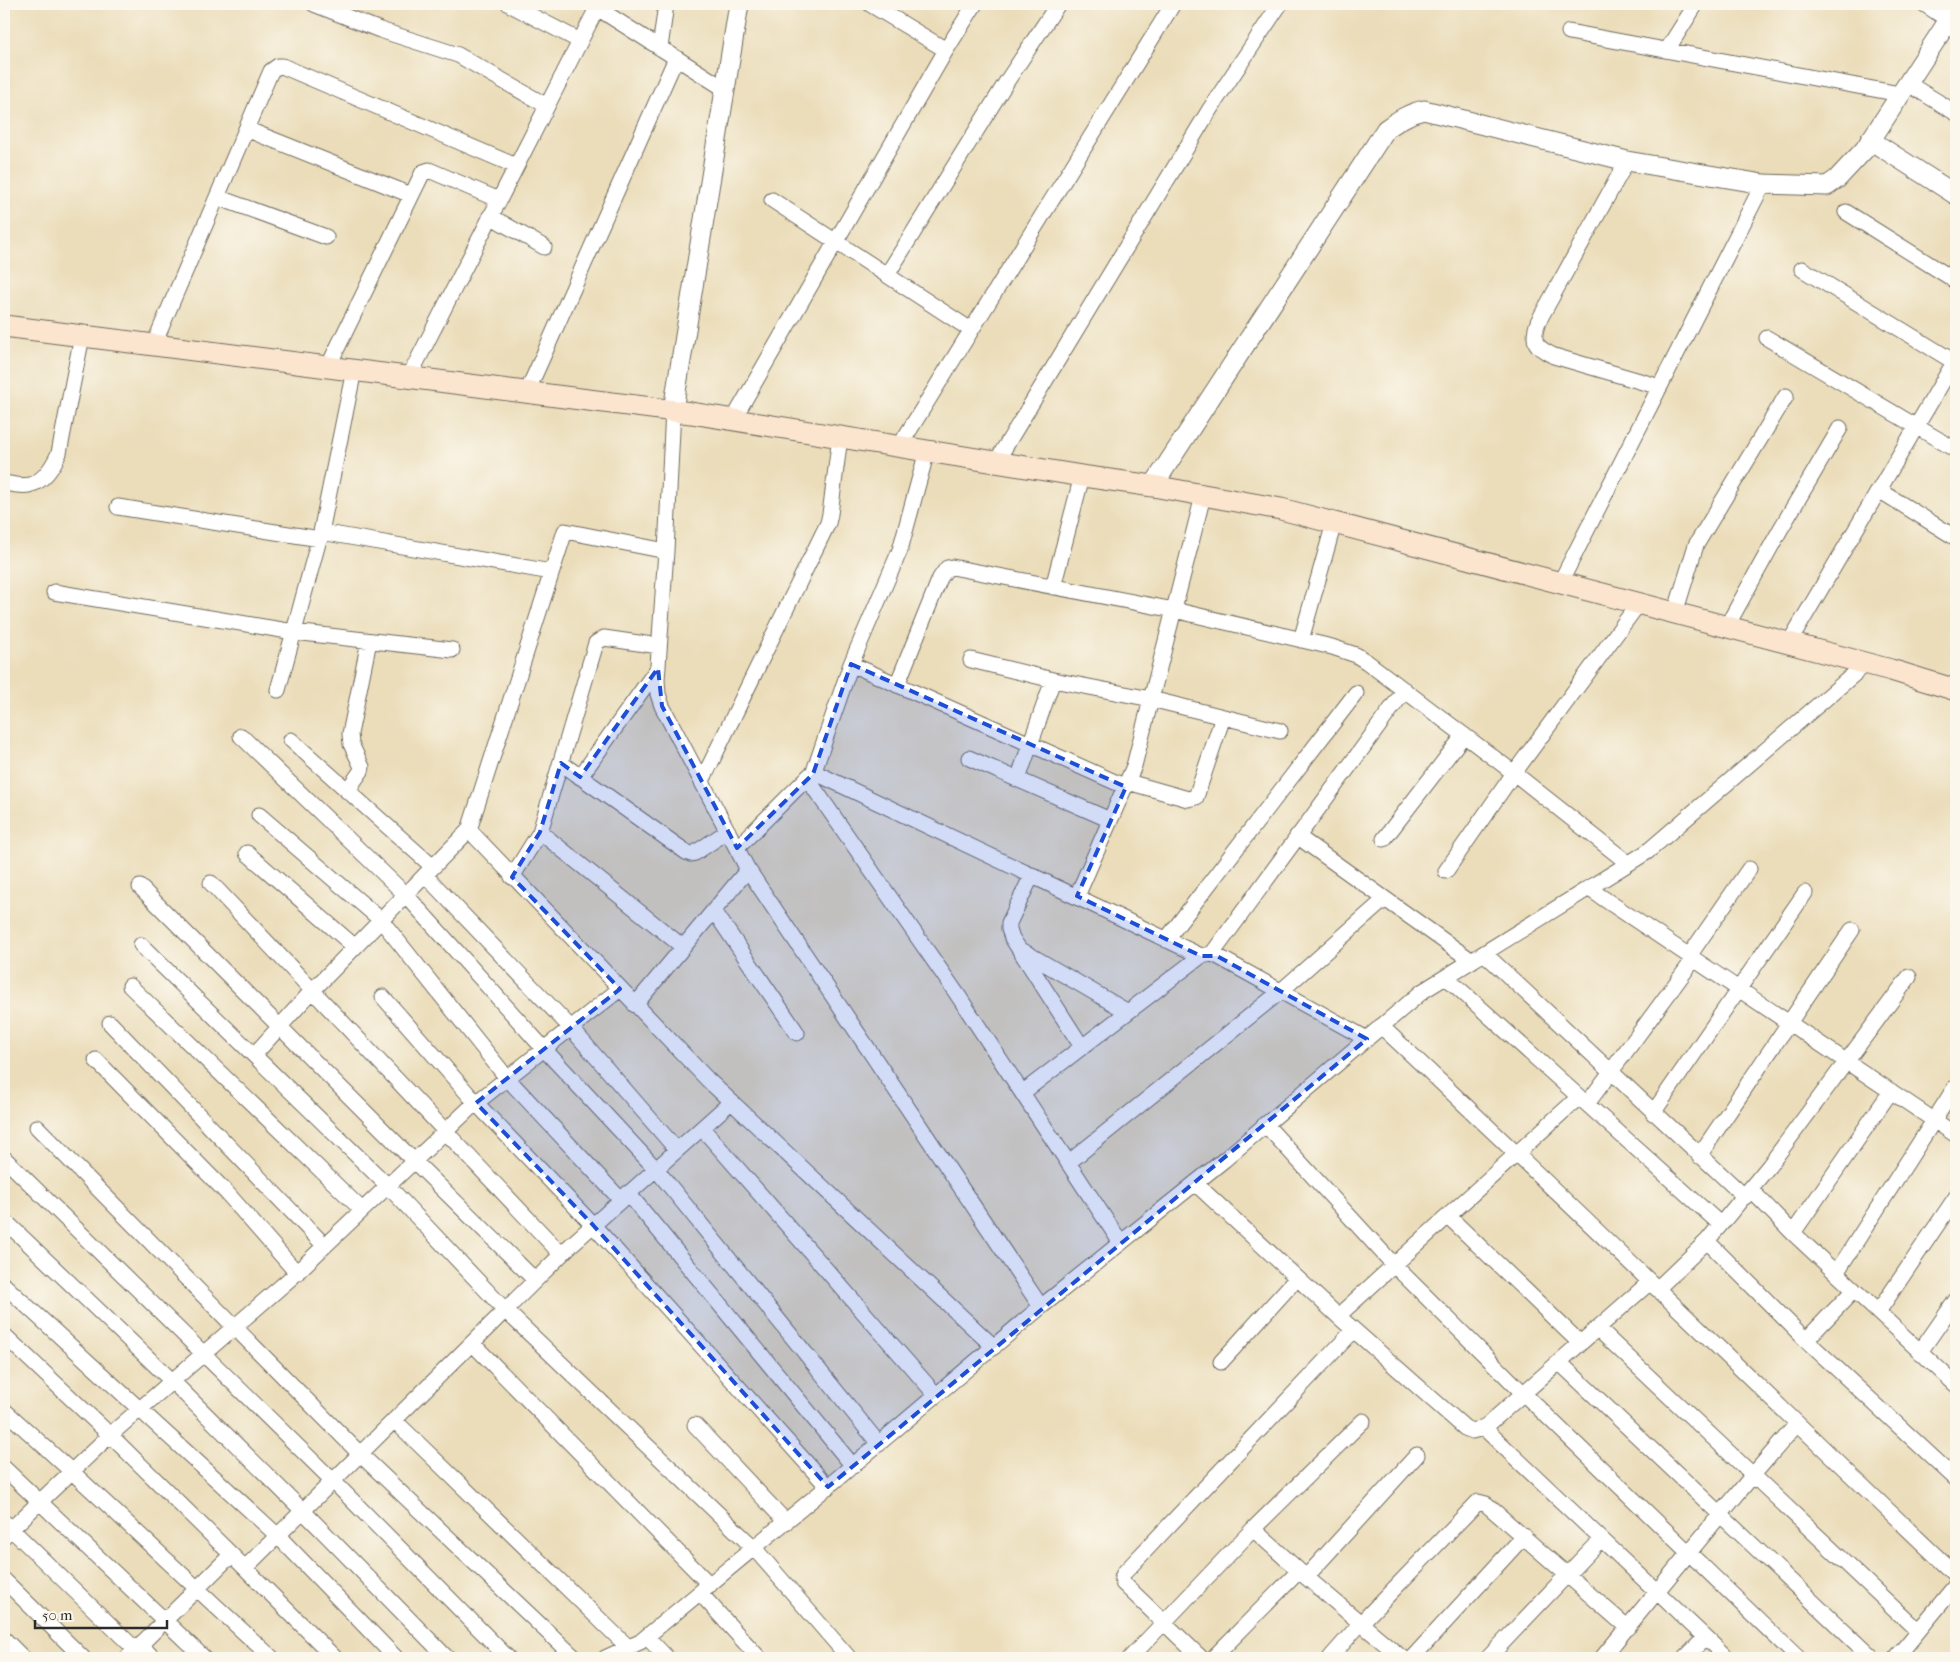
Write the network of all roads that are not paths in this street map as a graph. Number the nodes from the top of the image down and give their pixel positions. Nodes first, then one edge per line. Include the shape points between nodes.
1 (314, 4) edge
2 (509, 4) edge
3 (666, 4) edge
4 (740, 4) edge
5 (870, 4) edge
6 (975, 4) edge
7 (1058, 4) edge
8 (1173, 4) edge
9 (1280, 4) edge
10 (1696, 4) edge
11 (1924, 4) edge
12 (594, 6) edge
13 (1954, 18) edge
14 (1569, 32) dead end
15 (580, 42) junction
16 (660, 48) junction
17 (946, 50) junction
18 (1667, 50) junction
19 (676, 58) junction
20 (726, 89) junction
21 (1904, 89) junction
22 (547, 106) junction
23 (1956, 113) edge
24 (246, 129) junction
25 (1870, 140) junction
26 (1627, 161) junction
27 (516, 166) junction
28 (1763, 184) junction
29 (411, 195) junction
30 (1956, 195) edge
31 (217, 197) junction
32 (498, 200) junction
33 (772, 200) dead end
34 (1846, 212) dead end
35 (490, 216) junction
36 (326, 237) dead end
37 (836, 242) junction
38 (544, 247) dead end
39 (1802, 269) dead end
40 (887, 275) junction
41 (1956, 281) edge
42 (4, 326) edge
43 (971, 330) junction
44 (82, 336) junction
45 (1767, 338) dead end
46 (154, 344) junction
47 (1956, 361) edge
48 (328, 366) junction
49 (354, 370) junction
50 (409, 377) junction
51 (1660, 387) junction
52 (527, 392) junction
53 (1786, 396) dead end
54 (673, 410) junction
55 (733, 420) junction
56 (1916, 426) junction
57 (1840, 428) dead end
58 (840, 437) junction
59 (899, 447) junction
60 (1956, 450) edge
61 (927, 451) junction
62 (996, 462) junction
63 (1082, 476) junction
64 (4, 483) edge
65 (1152, 486) junction
66 (1879, 490) junction
67 (1203, 496) junction
68 (118, 506) dead end
69 (1334, 523) junction
70 (320, 536) junction
71 (1956, 538) edge
72 (666, 550) junction
73 (551, 572) junction
74 (1560, 583) junction
75 (1053, 586) junction
76 (54, 592) dead end
77 (1639, 603) junction
78 (1174, 610) junction
79 (1675, 613) junction
80 (1727, 626) junction
81 (294, 632) junction
82 (1301, 640) junction
83 (370, 641) junction
84 (1789, 643) junction
85 (659, 646) junction
86 (452, 650) dead end
87 (970, 660) dead end
88 (1867, 663) junction
89 (851, 664) junction
90 (658, 668) junction
91 (1053, 680) junction
92 (897, 685) junction
93 (278, 690) dead end
94 (1405, 690) junction
95 (1956, 690) edge
96 (1356, 693) dead end
97 (1151, 700) junction
98 (1222, 717) junction
99 (1280, 731) dead end
100 (1464, 735) junction
101 (242, 736) dead end
102 (291, 740) dead end
103 (1031, 745) junction
104 (969, 758) dead end
105 (561, 763) junction
106 (1514, 773) junction
107 (810, 776) junction
108 (580, 777) junction
109 (1018, 779) junction
110 (702, 781) junction
111 (1127, 784) junction
112 (347, 791) junction
113 (259, 815) dead end
114 (1110, 820) junction
115 (469, 830) junction
116 (728, 831) junction
117 (540, 832) junction
118 (1297, 836) junction
119 (1384, 839) dead end
120 (737, 848) junction
121 (247, 853) dead end
122 (1628, 863) junction
123 (747, 868) junction
124 (1749, 869) dead end
125 (429, 871) junction
126 (1446, 871) dead end
127 (1032, 875) junction
128 (512, 877) junction
129 (211, 883) dead end
130 (140, 887) dead end
131 (1588, 888) junction
132 (1806, 893) dead end
133 (406, 895) junction
134 (1077, 896) junction
135 (1385, 899) junction
136 (714, 910) junction
137 (381, 920) junction
138 (1852, 930) dead end
139 (1166, 940) junction
140 (141, 944) dead end
141 (355, 947) junction
142 (684, 947) junction
143 (1019, 948) junction
144 (1206, 955) junction
145 (1478, 957) junction
146 (1692, 958) junction
147 (1446, 977) junction
148 (1909, 977) dead end
149 (130, 986) dead end
150 (620, 989) junction
151 (1739, 990) junction
152 (312, 991) junction
153 (1282, 992) junction
154 (383, 997) dead end
155 (635, 1004) junction
156 (1128, 1012) junction
157 (110, 1023) dead end
158 (1790, 1023) junction
159 (1381, 1026) junction
160 (280, 1028) junction
161 (571, 1028) junction
162 (797, 1033) dead end
163 (1367, 1039) junction
164 (1082, 1047) junction
165 (544, 1049) junction
166 (254, 1055) junction
167 (96, 1060) dead end
168 (1847, 1062) junction
169 (1611, 1074) junction
170 (507, 1078) junction
171 (1956, 1086) edge
172 (1891, 1091) junction
173 (1022, 1093) junction
174 (1583, 1101) junction
175 (731, 1102) junction
176 (476, 1103) junction
177 (1654, 1113) junction
178 (1934, 1120) junction
179 (1265, 1124) junction
180 (36, 1126) dead end
181 (702, 1128) junction
182 (445, 1131) junction
183 (1956, 1134) edge
184 (677, 1150) junction
185 (1517, 1153) junction
186 (1699, 1156) junction
187 (4, 1158) edge
188 (414, 1161) junction
189 (1068, 1163) junction
190 (656, 1169) junction
191 (1194, 1183) junction
192 (388, 1186) junction
193 (1748, 1193) junction
194 (624, 1197) junction
195 (1956, 1197) edge
196 (362, 1210) junction
197 (1448, 1216) junction
198 (4, 1220) edge
199 (1720, 1224) junction
200 (593, 1225) junction
201 (1793, 1234) junction
202 (1707, 1241) junction
203 (1121, 1243) junction
204 (325, 1246) junction
205 (561, 1254) junction
206 (1394, 1265) junction
207 (297, 1273) junction
208 (1836, 1273) junction
209 (1298, 1278) junction
210 (535, 1280) junction
211 (4, 1285) edge
212 (1653, 1285) junction
213 (1854, 1290) junction
214 (1956, 1300) edge
215 (1041, 1307) junction
216 (505, 1310) junction
217 (1878, 1312) junction
218 (1338, 1316) junction
219 (235, 1327) junction
220 (1597, 1328) junction
221 (1354, 1330) junction
222 (4, 1335) edge
223 (1806, 1340) junction
224 (472, 1343) junction
225 (1580, 1343) junction
226 (994, 1347) junction
227 (1920, 1352) junction
228 (203, 1354) junction
229 (1221, 1362) dead end
230 (1559, 1362) junction
231 (172, 1381) junction
232 (1956, 1385) edge
233 (1524, 1393) junction
234 (936, 1395) junction
235 (139, 1409) junction
236 (4, 1410) edge
237 (394, 1420) junction
238 (1363, 1421) dead end
239 (1797, 1424) junction
240 (695, 1425) dead end
241 (1484, 1428) junction
242 (110, 1435) junction
243 (879, 1444) junction
244 (360, 1454) junction
245 (1417, 1455) dead end
246 (853, 1466) junction
247 (4, 1468) edge
248 (72, 1471) junction
249 (1753, 1475) junction
250 (1956, 1479) edge
251 (333, 1481) junction
252 (828, 1487) junction
253 (40, 1501) junction
254 (303, 1511) junction
255 (1720, 1516) junction
256 (786, 1522) junction
257 (6, 1529) edge
258 (1253, 1529) junction
259 (278, 1536) junction
260 (1524, 1536) junction
261 (1600, 1539) junction
262 (754, 1548) junction
263 (1690, 1553) junction
264 (231, 1555) junction
265 (245, 1568) junction
266 (1302, 1574) junction
267 (1567, 1574) junction
268 (1956, 1575) edge
269 (4, 1580) edge
270 (1956, 1585) edge
271 (196, 1589) junction
272 (705, 1589) junction
273 (1657, 1593) junction
274 (164, 1621) junction
275 (1164, 1622) junction
276 (1360, 1624) junction
277 (1628, 1628) junction
278 (1918, 1631) junction
279 (647, 1637) junction
280 (1705, 1638) junction
281 (4, 1639) edge
282 (628, 1648) junction
283 (135, 1651) edge
284 (23, 1658) edge
285 (83, 1658) edge
286 (153, 1658) edge
287 (204, 1658) edge
288 (272, 1658) edge
289 (335, 1658) edge
290 (396, 1658) edge
291 (447, 1658) edge
292 (508, 1658) edge
293 (575, 1658) edge
294 (605, 1658) edge
295 (667, 1658) edge
296 (759, 1658) edge
297 (849, 1658) edge
298 (1130, 1658) edge
299 (1201, 1658) edge
300 (1213, 1658) edge
301 (1330, 1658) edge
302 (1402, 1658) edge
303 (1412, 1658) edge
304 (1488, 1658) edge
305 (1602, 1658) edge
306 (1685, 1658) edge
307 (1727, 1658) edge
308 (1798, 1658) edge
309 (1872, 1658) edge
310 (1896, 1658) edge

1 - 22 street via 458,55
2 - 15 street
3 - 16 street
4 - 20 street
5 - 17 street
6 - 17 street
7 - 40 street
8 - 43 street
9 - 62 street via 1210,109
10 - 18 street
11 - 13 street
12 - 15 street
12 - 16 street
13 - 21 street
14 - 18 street
15 - 22 street
16 - 19 street
17 - 37 street
18 - 21 street
19 - 20 street
19 - 52 street
20 - 54 street
21 - 23 street
21 - 25 street
22 - 27 street
24 - 27 street via 271,71 282,66
24 - 29 street
24 - 31 street
25 - 28 street via 1837,180 1827,186
25 - 30 street
26 - 28 street
26 - 51 street via 1538,322 1535,344 1554,356
26 - 65 street via 1424,110 1400,118 1386,130
27 - 32 street
28 - 51 street
29 - 32 street via 423,172 429,170
29 - 48 street
31 - 36 street
31 - 46 street
32 - 35 street
33 - 37 street
34 - 41 street
35 - 38 street
35 - 50 street
37 - 40 street
37 - 55 street
39 - 47 street
40 - 43 street
42 - 44 main road
43 - 59 street
44 - 46 main road
44 - 64 street via 59,453 54,464 28,486
45 - 56 street
46 - 48 main road
47 - 56 street
48 - 49 main road
49 - 50 main road
49 - 70 street
50 - 52 main road
51 - 74 street
52 - 54 main road
53 - 79 street via 1696,545
54 - 55 main road
54 - 72 street
55 - 58 main road
56 - 60 street
56 - 66 street
57 - 80 street
58 - 59 main road
58 - 110 street via 828,522
59 - 61 main road
61 - 62 main road
61 - 89 street via 900,550
62 - 63 main road
63 - 65 main road
63 - 75 street
65 - 67 main road
66 - 71 street
66 - 84 street
67 - 69 main road via 1281,509
67 - 78 street
68 - 70 street
69 - 74 main road
69 - 82 street
70 - 73 street
70 - 81 street
72 - 73 street via 565,531
72 - 85 street
73 - 115 street
74 - 77 main road
75 - 78 street
75 - 92 street via 947,568 940,578
76 - 81 street
77 - 79 main road
77 - 106 street
78 - 82 street
78 - 97 street
79 - 80 main road
80 - 84 main road
81 - 83 street
81 - 93 street
82 - 94 street via 1356,655
83 - 86 street
83 - 112 street via 350,734 362,767
84 - 88 main road
85 - 90 street
85 - 105 street via 604,638 596,643
87 - 91 street
88 - 95 main road
88 - 122 street via 1647,852
89 - 92 street
89 - 107 street
90 - 108 street
90 - 110 street via 658,694 662,706
91 - 97 street
91 - 103 street
92 - 103 street
94 - 100 street
94 - 118 street
96 - 139 street
97 - 98 street
97 - 111 street
98 - 99 street
98 - 111 street via 1196,796 1188,799
100 - 106 street
100 - 119 street
101 - 133 street
102 - 112 street
103 - 109 street
103 - 111 street
104 - 109 street
105 - 108 street
105 - 117 street
106 - 122 street
106 - 126 street
107 - 120 street
107 - 127 street via 823,775
107 - 173 street
108 - 116 street via 691,854
109 - 114 street
110 - 116 street
111 - 114 street
112 - 125 street
113 - 137 street
114 - 134 street
115 - 125 street
115 - 128 street
116 - 120 street
117 - 128 street
117 - 142 street
118 - 135 street
118 - 144 street
120 - 123 street
121 - 141 street
122 - 131 street
123 - 136 street
123 - 215 street
124 - 146 street
125 - 133 street
125 - 161 street
127 - 134 street
127 - 143 street via 1009,922 1010,934
128 - 150 street
129 - 152 street
130 - 160 street
131 - 145 street
131 - 146 street
132 - 151 street
133 - 137 street
133 - 165 street
134 - 139 street
135 - 145 street
135 - 153 street
136 - 142 street
136 - 162 street
137 - 141 street
137 - 170 street
138 - 158 street
139 - 144 street
140 - 166 street
141 - 152 street
142 - 155 street
143 - 156 street
143 - 164 street
144 - 153 street
144 - 156 street
145 - 147 street
145 - 169 street
146 - 151 street
146 - 169 street
147 - 159 street via 1423,991
147 - 174 street
148 - 168 street
149 - 196 street
150 - 155 street
150 - 161 street
151 - 158 street
151 - 177 street
152 - 160 street
152 - 182 street
153 - 163 street
153 - 189 street
154 - 176 street
155 - 175 street
156 - 164 street
157 - 204 street
158 - 168 street
158 - 186 street
159 - 163 street
159 - 185 street
160 - 166 street
160 - 188 street
161 - 165 street
161 - 184 street
163 - 179 street
164 - 173 street
165 - 170 street
165 - 190 street
166 - 192 street
167 - 207 street via 226,1194
168 - 172 street
168 - 193 street
169 - 174 street
169 - 177 street
170 - 176 street
170 - 194 street
171 - 178 street
172 - 178 street
172 - 201 street
173 - 189 street
174 - 185 street
174 - 199 street
175 - 181 street
175 - 226 street
176 - 182 street
176 - 200 street
177 - 186 street
178 - 183 street
178 - 208 street
179 - 191 street
179 - 206 street
180 - 219 street
181 - 184 street
181 - 234 street
182 - 188 street
182 - 205 street
184 - 190 street
185 - 197 street
185 - 212 street
186 - 193 street
187 - 228 street
188 - 192 street
188 - 210 street
189 - 203 street
190 - 194 street
190 - 243 street
191 - 203 street
191 - 209 street
192 - 196 street
192 - 216 street
193 - 199 street
193 - 201 street
194 - 200 street
194 - 246 street
195 - 217 street
196 - 204 street
197 - 206 street
197 - 225 street
198 - 231 street
199 - 202 street
200 - 205 street
200 - 252 street
201 - 208 street
202 - 212 street
202 - 223 street
203 - 215 street
204 - 207 street
205 - 210 street
206 - 218 street
206 - 233 street
207 - 219 street
208 - 213 street
209 - 218 street
209 - 229 street
210 - 216 street
211 - 235 street
212 - 220 street
212 - 239 street
213 - 217 street
213 - 223 street
214 - 227 street
215 - 226 street
216 - 224 street
216 - 262 street
217 - 227 street
218 - 221 street
219 - 228 street
219 - 244 street
220 - 225 street
220 - 249 street
221 - 241 street via 1465,1428 1472,1431
221 - 275 street via 1124,1572 1123,1583
222 - 242 street
223 - 250 street
224 - 237 street
224 - 272 street
225 - 230 street
226 - 234 street
227 - 232 street
228 - 231 street
228 - 251 street
230 - 233 street
230 - 255 street
231 - 235 street
231 - 254 street
233 - 241 street
233 - 263 street
234 - 243 street
235 - 242 street
235 - 259 street
236 - 248 street
237 - 244 street
237 - 282 street
238 - 258 street
239 - 249 street
239 - 268 street
240 - 256 street
241 - 261 street
242 - 248 street
242 - 264 street
243 - 246 street
244 - 251 street
244 - 293 street
245 - 266 street
246 - 252 street
247 - 253 street
248 - 253 street
248 - 271 street
249 - 255 street
249 - 278 street
251 - 254 street
251 - 292 street
252 - 256 street
253 - 257 street
253 - 274 street
254 - 259 street
254 - 291 street
255 - 263 street
255 - 309 street
256 - 262 street
257 - 283 street
258 - 266 street
258 - 275 street
259 - 265 street
259 - 290 street
260 - 267 street
260 - 276 street via 1486,1504 1478,1502
260 - 303 street
261 - 267 street
261 - 273 street
262 - 272 street
262 - 297 street
263 - 273 street
263 - 308 street
264 - 265 street
264 - 271 street
265 - 289 street
266 - 276 street
266 - 300 street
267 - 277 street
267 - 304 street
269 - 285 street
270 - 278 street
271 - 274 street
271 - 288 street
272 - 279 street
272 - 296 street
273 - 277 street
273 - 280 street
274 - 283 street
274 - 287 street
275 - 298 street
275 - 299 street
276 - 301 street
276 - 302 street
277 - 305 street
278 - 310 street
279 - 282 street
279 - 295 street
280 - 306 street
280 - 307 street
281 - 284 street
282 - 294 street
283 - 286 street

